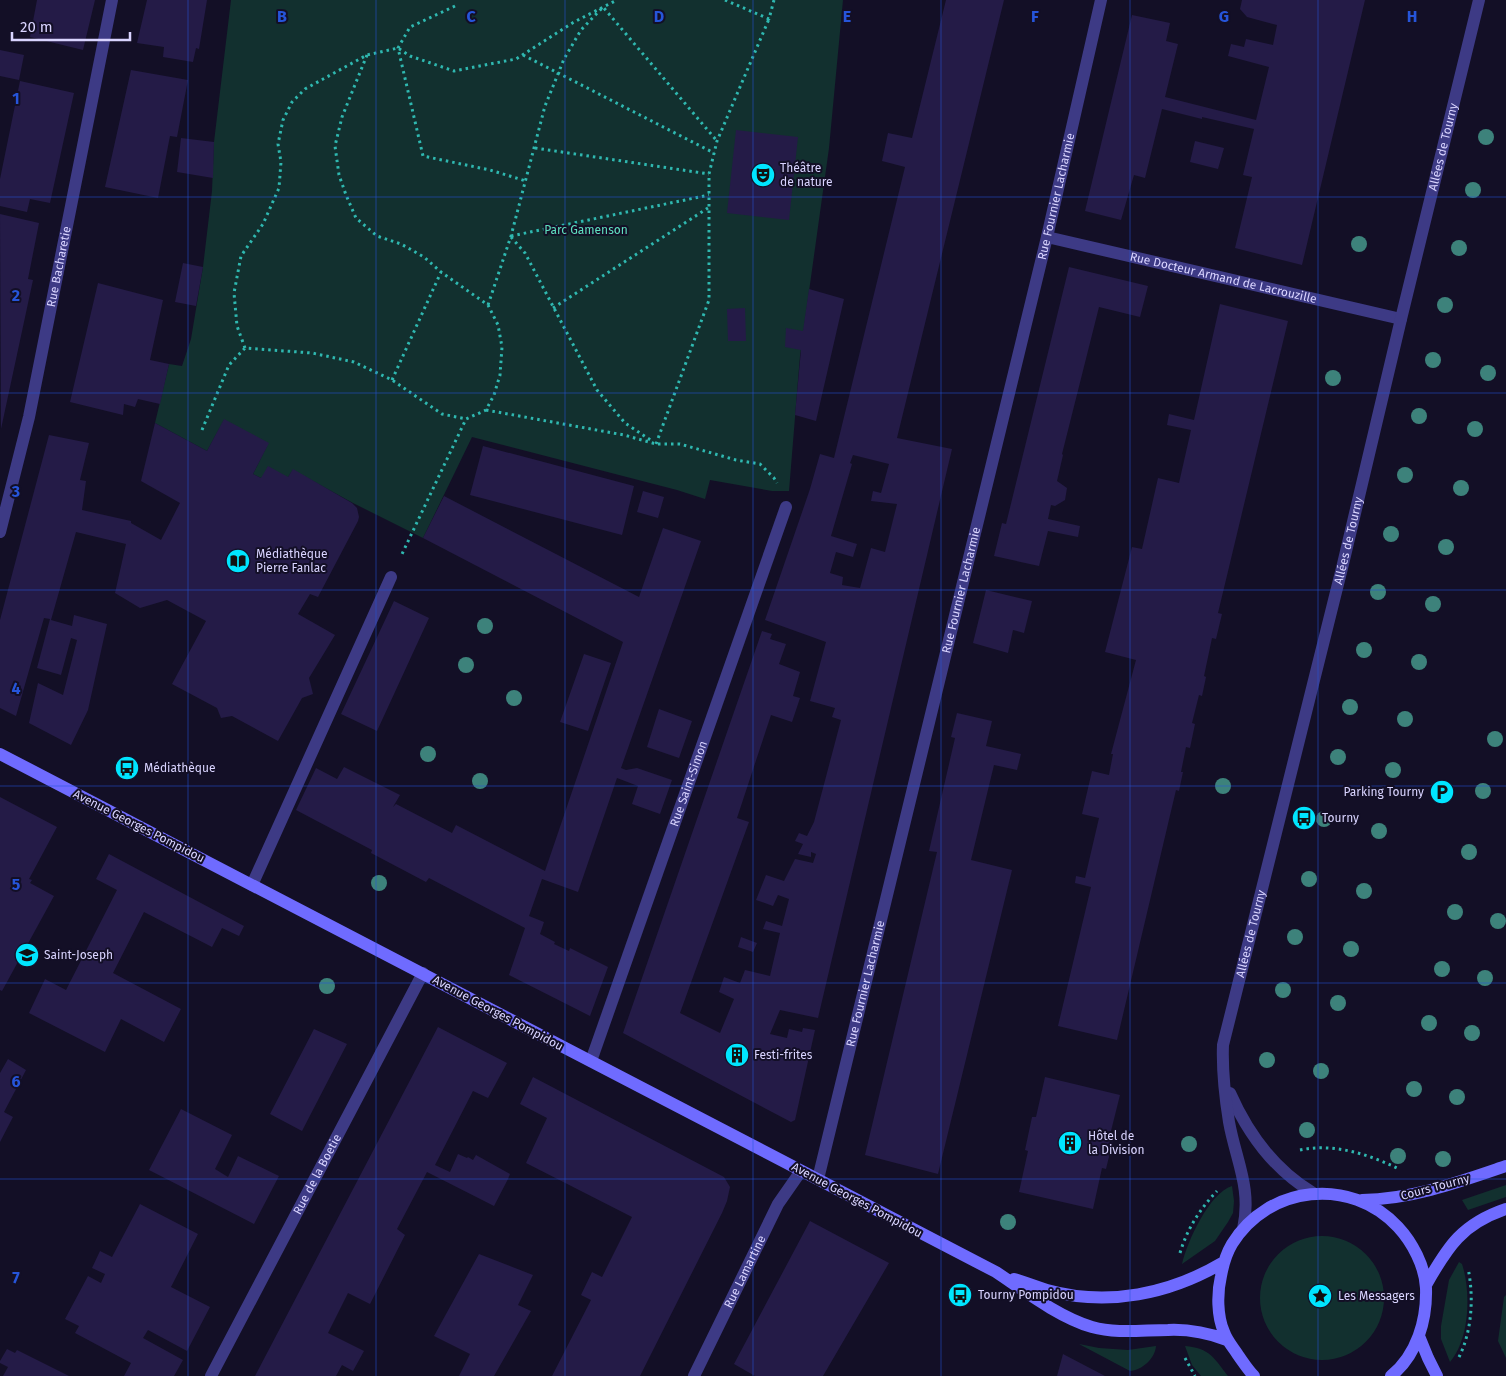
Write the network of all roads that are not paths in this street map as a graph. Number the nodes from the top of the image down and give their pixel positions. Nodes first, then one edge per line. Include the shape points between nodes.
1 (112, 0) edge
2 (1101, 0) edge
3 (1479, 0) edge
4 (1047, 237) junction
5 (1400, 319) junction
6 (786, 507) road end
7 (0, 532) edge
8 (391, 577) road end
9 (0, 754) edge
10 (252, 885) junction
11 (423, 973) junction
12 (591, 1061) junction
13 (1225, 1082) junction
14 (1506, 1166) edge
15 (801, 1171) junction
16 (818, 1179) junction
17 (1313, 1193) junction
18 (1362, 1200) junction
19 (1506, 1209) edge
20 (1243, 1229) junction
21 (1224, 1262) junction
22 (996, 1272) junction
23 (1426, 1285) junction
24 (1420, 1336) junction
25 (1227, 1340) junction
26 (211, 1376) edge
27 (694, 1376) edge
28 (1253, 1376) edge
29 (1391, 1376) edge
30 (1437, 1376) edge

1 - 7 street, Rue Bacharetie via 29,417
2 - 4 street, Rue Fournier Lacharmie
3 - 5 street, Allées de Tourny
4 - 5 street, Rue Docteur Armand de Lacrouzille
4 - 16 street, Rue Fournier Lacharmie
5 - 13 street, Allées de Tourny via 1345,555 1228,1020 1222,1059
6 - 12 street, Rue Saint-Simon
8 - 10 street
9 - 10 main road, Avenue Georges Pompidou
10 - 11 main road, Avenue Georges Pompidou
11 - 12 main road, Avenue Georges Pompidou
11 - 26 street, Rue de la Boetie
12 - 15 main road, Avenue Georges Pompidou
13 - 17 street, Allées de Tourny via 1235,1106 1262,1149 1288,1176
13 - 20 street, Allées de Tourny via 1229,1123 1245,1186
14 - 18 main road, Cours Tourny via 1440,1188 1385,1200
15 - 16 main road, Avenue Georges Pompidou
15 - 27 street, Rue Lamartine via 778,1204
16 - 22 main road, Avenue Georges Pompidou
17 - 18 main road via 1340,1194
17 - 20 main road via 1287,1199 1263,1212
18 - 23 main road via 1389,1217 1407,1236 1419,1260
19 - 23 main road via 1467,1228 1450,1246
20 - 21 main road
21 - 22 main road, Avenue Georges Pompidou via 1163,1290 1111,1298 1048,1290
21 - 25 main road via 1218,1307
22 - 25 main road, Avenue Georges Pompidou via 1069,1318 1092,1327 1118,1331 1178,1330 1211,1334
23 - 24 main road via 1426,1311
24 - 29 main road via 1409,1356
24 - 30 main road
25 - 28 main road

